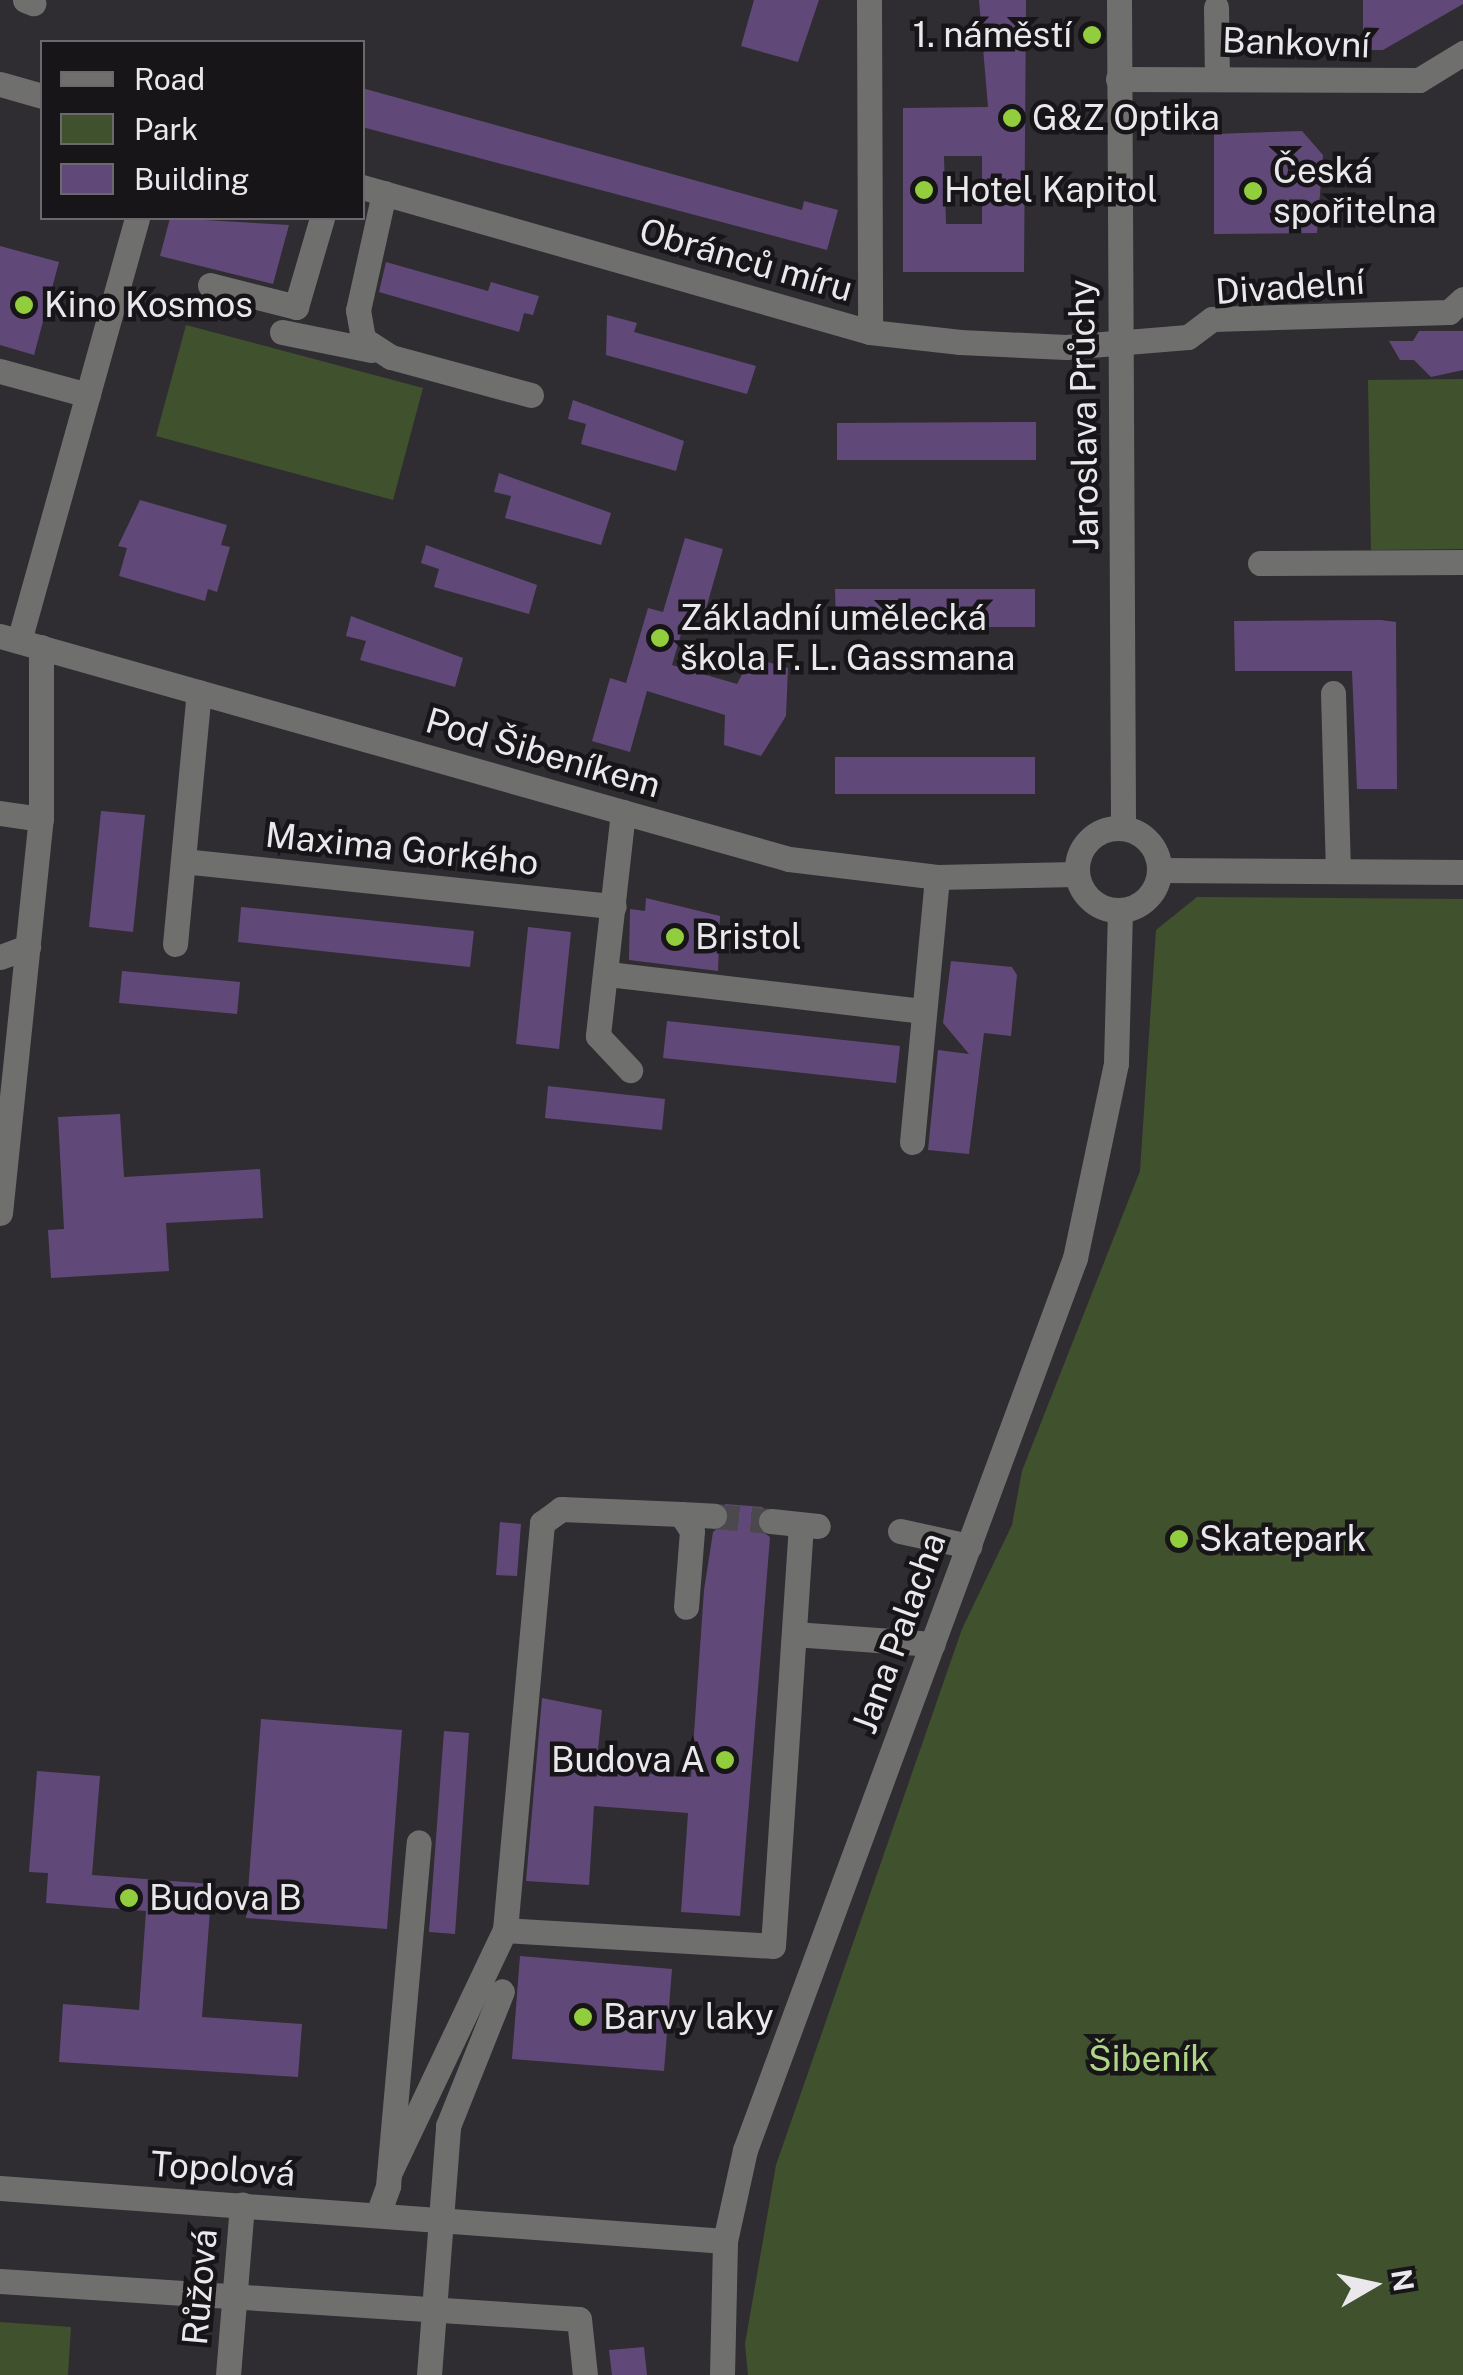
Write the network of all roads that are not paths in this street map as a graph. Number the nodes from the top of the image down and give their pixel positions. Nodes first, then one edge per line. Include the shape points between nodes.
1 (869, 0) edge
2 (1119, 0) edge
3 (1216, 7) dead end
4 (1463, 53) edge
5 (1217, 75) junction
6 (1118, 79) junction
7 (0, 84) edge
8 (40, 95) edge
9 (373, 190) edge
10 (136, 220) edge
11 (321, 220) edge
12 (210, 284) dead end
13 (1463, 299) edge
14 (282, 332) dead end
15 (870, 332) junction
16 (1119, 343) junction
17 (372, 350) junction
18 (0, 371) edge
19 (88, 395) junction
20 (531, 395) dead end
21 (1463, 562) edge
22 (1260, 563) dead end
23 (20, 641) edge
24 (200, 692) junction
25 (1333, 692) dead end
26 (623, 812) junction
27 (0, 813) edge
28 (41, 819) junction
29 (1123, 828) junction
30 (183, 861) junction
31 (1159, 870) junction
32 (1338, 872) junction
33 (1463, 872) edge
34 (1077, 874) junction
35 (937, 877) junction
36 (614, 906) junction
37 (1120, 910) junction
38 (175, 944) dead end
39 (28, 947) junction
40 (0, 957) edge
41 (608, 974) junction
42 (924, 1012) junction
43 (630, 1070) dead end
44 (912, 1142) dead end
45 (0, 1213) edge
46 (681, 1514) junction
47 (714, 1516) tunnel mouth
48 (771, 1521) tunnel mouth
49 (900, 1530) dead end
50 (969, 1546) junction
51 (686, 1607) dead end
52 (794, 1634) junction
53 (932, 1644) junction
54 (419, 1842) dead end
55 (504, 1930) junction
56 (502, 1992) dead end
57 (389, 2174) junction
58 (0, 2188) edge
59 (242, 2205) junction
60 (378, 2214) junction
61 (442, 2218) junction
62 (724, 2241) junction
63 (0, 2282) edge
64 (233, 2302) junction
65 (430, 2309) junction
66 (228, 2375) edge
67 (429, 2375) edge
68 (585, 2375) edge
69 (722, 2375) edge

1 - 15 street
2 - 6 street, Jaroslava Průchy
3 - 5 street
4 - 5 street, Bankovní via 1420,80 1337,83
5 - 6 street, Bankovní
6 - 16 street, Jaroslava Průchy
7 - 8 street
9 - 15 street, Obránců míru
9 - 17 street via 358,310
10 - 19 street
11 - 12 street via 296,308
13 - 16 street, Divadelní via 1448,312 1212,319 1188,337
14 - 17 street
15 - 16 street, Obránců míru via 1066,348
16 - 29 street, Jaroslava Průchy
17 - 20 street
18 - 19 street
19 - 23 street
21 - 22 street
23 - 24 street, Pod Šibeníkem
23 - 28 street
24 - 26 street, Pod Šibeníkem
24 - 30 street
25 - 32 street
26 - 35 street, Pod Šibeníkem via 789,859
26 - 36 street
27 - 28 street
28 - 39 street
29 - 31 street via 1153,847
29 - 34 street via 1089,840
30 - 36 street, Maxima Gorkého
30 - 38 street
31 - 32 street
31 - 37 street via 1143,902
32 - 33 street
34 - 35 street, Pod Šibeníkem
34 - 37 street via 1096,904
35 - 42 street
36 - 41 street
37 - 50 street, Jana Palacha via 1116,1063 1103,1148 1075,1258
39 - 40 street
39 - 45 street
41 - 42 street
41 - 43 street via 598,1036
42 - 44 street
46 - 47 street
46 - 51 street via 692,1530
46 - 55 street via 561,1509 535,1537
48 - 52 street via 810,1526
49 - 50 street
50 - 53 street, Jana Palacha
52 - 53 street
52 - 55 street via 773,1946
53 - 62 street, Jana Palacha via 746,2150
54 - 57 street
55 - 57 street
56 - 61 street via 448,2126
57 - 60 street
58 - 59 street, Topolová
59 - 60 street, Topolová
59 - 64 street, Růžová
60 - 61 street, Topolová
61 - 62 street, Topolová
61 - 65 street
62 - 69 street, Jana Palacha
63 - 64 street
64 - 65 street
64 - 66 street, Růžová
65 - 67 street
65 - 68 street via 578,2319

